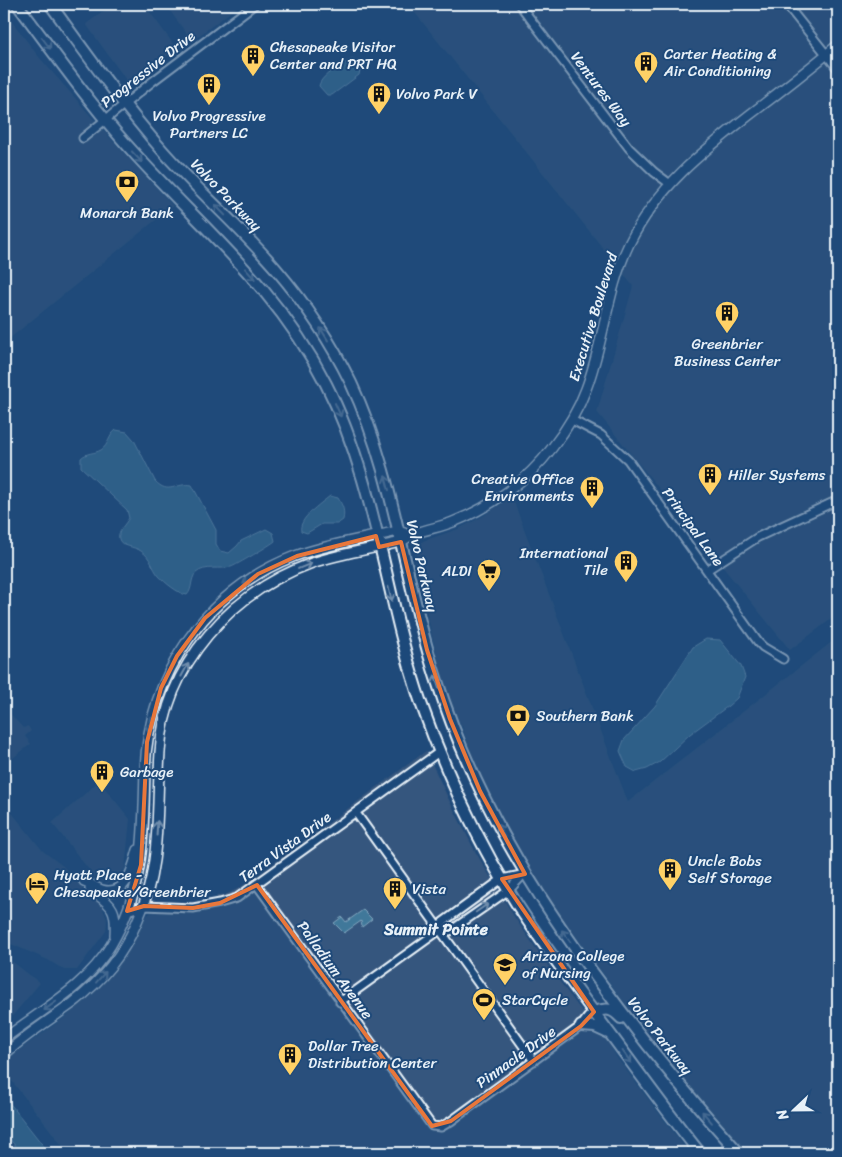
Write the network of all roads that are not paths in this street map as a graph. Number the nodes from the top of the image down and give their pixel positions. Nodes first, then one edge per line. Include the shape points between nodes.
1 (17, 4) edge
2 (50, 4) edge
3 (255, 4) edge
4 (520, 4) edge
5 (786, 4) edge
6 (838, 45) edge
7 (826, 54) junction
8 (838, 69) edge
9 (125, 104) junction
10 (105, 120) junction
11 (83, 138) dead end
12 (670, 184) junction
13 (572, 420) junction
14 (838, 500) edge
15 (398, 531) junction
16 (376, 536) junction
17 (405, 539) junction
18 (379, 547) junction
19 (707, 570) junction
20 (783, 659) dead end
21 (439, 752) junction
22 (356, 813) junction
23 (143, 836) junction
24 (525, 874) junction
25 (502, 879) junction
26 (257, 885) junction
27 (509, 890) junction
28 (144, 906) junction
29 (127, 911) junction
30 (440, 930) junction
31 (115, 936) junction
32 (340, 1002) junction
33 (594, 1012) junction
34 (581, 1026) junction
35 (612, 1036) junction
36 (4, 1039) edge
37 (4, 1055) edge
38 (534, 1060) junction
39 (679, 1084) junction
40 (451, 1121) joint
41 (700, 1153) edge
42 (739, 1153) edge

1 -> 10 main road
2 - 9 main road, Volvo Parkway
3 - 9 street, Progressive Drive
4 - 12 street, Ventures Way via 628,148
5 - 7 street
6 - 7 street, Executive Boulevard
7 - 8 street
7 - 12 street, Executive Boulevard via 696,158
9 - 10 street, Progressive Drive
15 -> 9 main road, Volvo Parkway via 372,434 324,334 275,268 162,150
10 - 11 street, Progressive Drive
10 -> 16 main road via 250,273 299,338 326,384 348,434 365,486
12 - 13 street, Executive Boulevard via 644,218 625,255 611,294 588,382
13 - 17 street, Executive Boulevard via 532,470 503,495 455,522
13 - 19 street, Principal Lane via 601,435 628,460
14 - 19 street via 758,537
15 - 16 street
15 - 17 main road, Volvo Parkway
16 - 18 main road
16 -> 23 street via 308,552 270,568 230,594 196,629 174,662 152,715 146,755
17 - 18 street, Executive Boulevard
24 -> 17 main road, Volvo Parkway via 484,799 450,719 427,650
18 -> 21 main road via 403,648
28 -> 18 street, Executive Boulevard via 155,858 161,736 172,696 192,657 228,613 267,584 312,564
19 - 20 street, Principal Lane via 758,642
21 - 22 street, Terra Vista Drive
21 - 25 main road
22 - 26 street, Terra Vista Drive
22 - 30 street
23 - 29 street via 141,865
23 - 31 street via 130,876 120,887 106,891 84,881 110,905 115,919
24 - 25 street
24 - 27 street
39 -> 24 main road, Volvo Parkway via 578,954
25 - 27 main road
25 - 30 street via 442,922
26 - 28 street, Terra Vista Drive via 237,898 220,903 193,908
26 - 32 street, Palladium Avenue
30 -> 27 street via 450,931
27 - 33 main road
28 - 29 street, Terra Vista Drive
37 -> 28 street, Executive Boulevard via 72,1004 103,975 130,936
29 - 31 street
30 - 32 street
30 - 38 street
31 -> 36 street via 97,965 76,986
32 - 40 street, Palladium Avenue via 430,1125 441,1126
33 - 34 street, Pinnacle Drive
33 - 35 main road
33 - 39 main road via 608,1008 615,1012 666,1075
34 - 35 main road via 595,1027
34 - 38 street, Pinnacle Drive
35 -> 41 main road
38 - 40 street, Pinnacle Drive
42 -> 39 main road, Volvo Parkway

